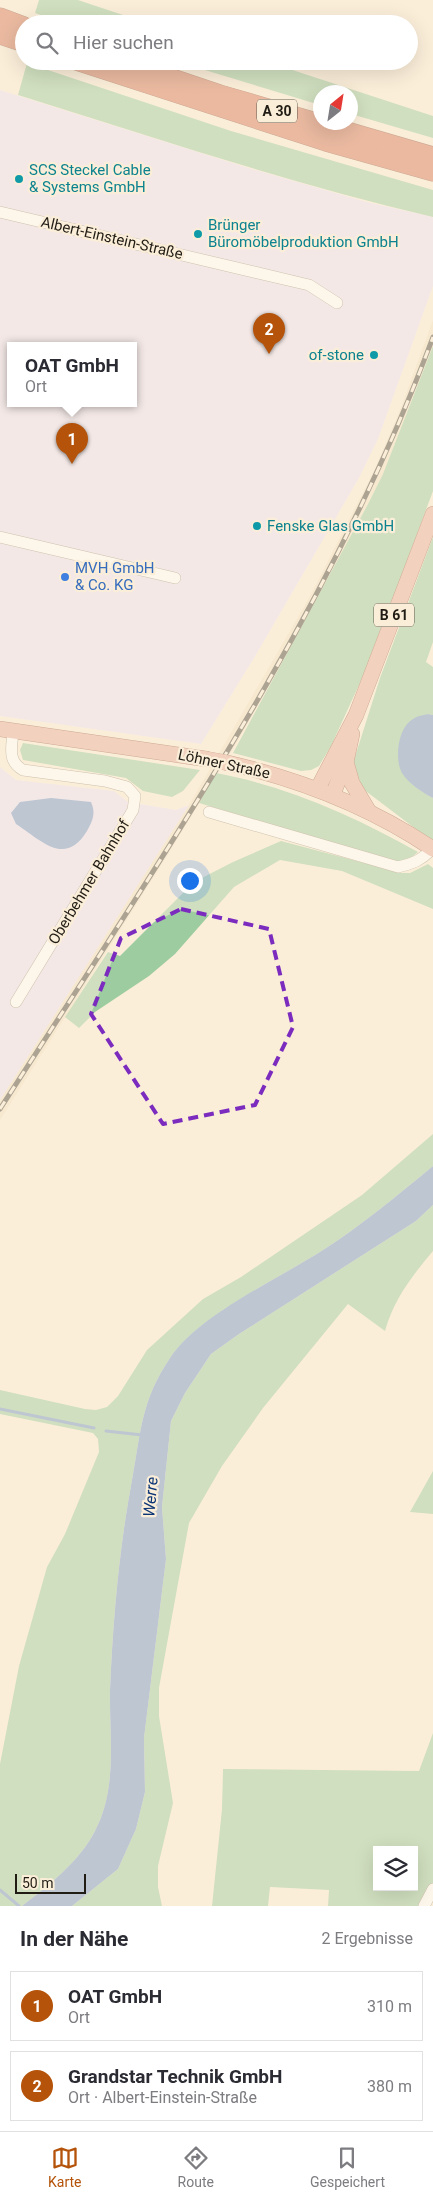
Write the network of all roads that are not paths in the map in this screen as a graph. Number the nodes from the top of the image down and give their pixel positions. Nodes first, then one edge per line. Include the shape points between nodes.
1 (0, 17) edge
2 (15, 23) edge
3 (0, 35) edge
4 (15, 40) edge
5 (104, 70) edge
6 (149, 70) edge
7 (433, 156) edge
8 (433, 172) edge
9 (0, 212) edge
10 (336, 303) dead end
11 (433, 514) edge
12 (0, 537) edge
13 (175, 578) dead end
14 (356, 715) junction
15 (7, 730) edge
16 (346, 762) junction
17 (318, 788) junction
18 (333, 794) junction
19 (369, 811) junction
20 (209, 812) dead end
21 (432, 849) edge
22 (16, 1002) dead end
23 (433, 1888) edge
24 (424, 1906) edge

1 - 2 highway
3 - 4 highway
5 - 8 highway, A 30 via 326,142
6 - 7 highway, A 30
9 - 10 street, Albert-Einstein-Straße via 309,285
11 - 14 main road, B 61
12 - 13 street
14 - 16 main road, B 61
14 - 17 main road, B 61
15 - 17 main road, Löhner Straße, bridge via 228,763
15 - 22 street, Oberbehmer Bahnhof via 11,758 23,770 127,786 134,796 133,810
16 - 18 main road, B 61
16 - 19 main road, B 61 via 352,783
17 - 18 main road, Löhner Straße
18 - 19 main road, Löhner Straße
19 - 21 main road, Löhner Straße
20 - 21 street, Löhner Straße via 398,866 413,864
23 - 24 street

